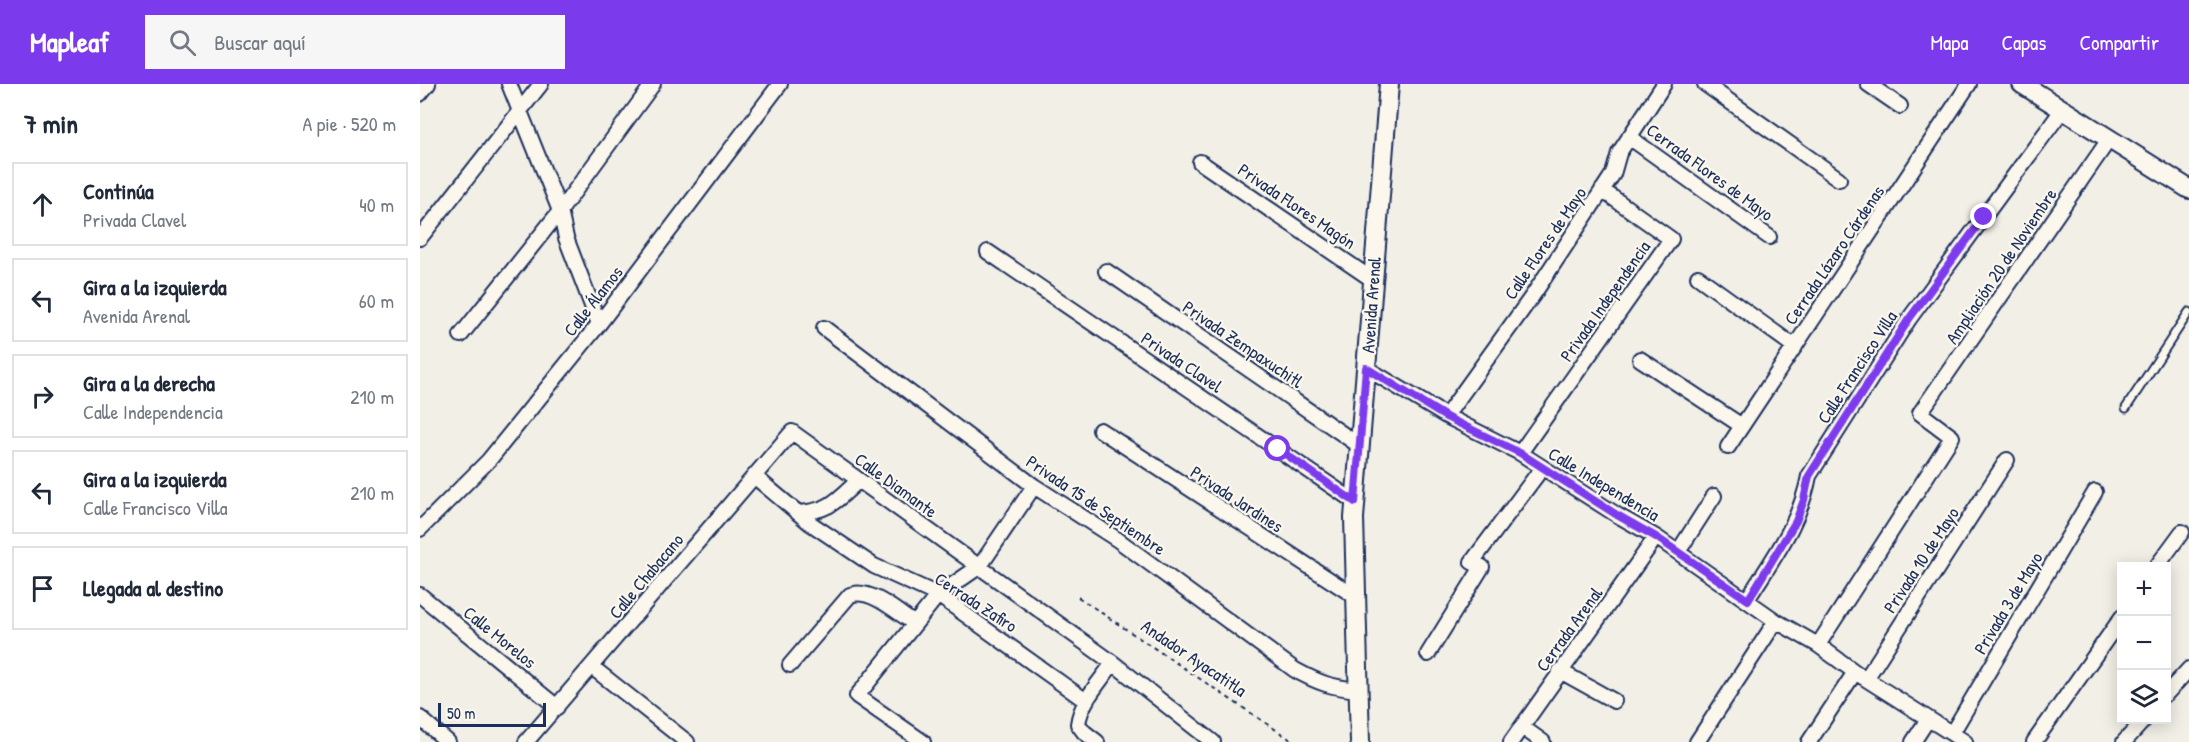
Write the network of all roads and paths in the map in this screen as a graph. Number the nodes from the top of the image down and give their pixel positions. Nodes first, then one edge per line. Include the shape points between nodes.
1 (428, 84) edge
2 (509, 84) edge
3 (541, 84) edge
4 (653, 84) edge
5 (780, 84) edge
6 (1389, 84) edge
7 (1664, 84) edge
8 (1705, 84) edge
9 (1868, 84) edge
10 (1969, 84) edge
11 (2022, 84) edge
12 (420, 94) edge
13 (1900, 106) dead end
14 (2063, 109) junction
15 (519, 113) junction
16 (1629, 137) junction
17 (2110, 138) junction
18 (1200, 162) dead end
19 (1839, 179) dead end
20 (2189, 189) edge
21 (1602, 190) junction
22 (560, 211) junction
23 (1769, 237) dead end
24 (420, 238) edge
25 (988, 252) dead end
26 (1106, 272) dead end
27 (1698, 277) dead end
28 (1373, 280) junction
29 (2189, 312) edge
30 (599, 324) junction
31 (824, 328) dead end
32 (461, 335) dead end
33 (1795, 347) junction
34 (1640, 359) dead end
35 (1366, 368) junction
36 (2126, 408) dead end
37 (1446, 417) junction
38 (1742, 426) junction
39 (1100, 430) dead end
40 (792, 432) joint
41 (1360, 446) junction
42 (1728, 447) dead end
43 (1520, 453) junction
44 (2007, 460) dead end
45 (1542, 468) junction
46 (754, 476) junction
47 (859, 480) junction
48 (1034, 486) junction
49 (2095, 492) dead end
50 (1714, 496) dead end
51 (1355, 502) junction
52 (798, 513) junction
53 (420, 530) edge
54 (2182, 532) dead end
55 (1656, 537) junction
56 (1678, 552) junction
57 (2161, 562) edge
58 (980, 566) junction
59 (420, 595) edge
60 (938, 595) junction
61 (1078, 597) dead end
62 (1356, 597) junction
63 (1748, 600) junction
64 (1776, 621) junction
65 (2117, 623) edge
66 (915, 624) junction
67 (1818, 645) junction
68 (1428, 654) dead end
69 (1113, 663) junction
70 (790, 665) dead end
71 (592, 667) junction
72 (2189, 669) edge
73 (1560, 671) junction
74 (1861, 676) junction
75 (2171, 689) edge
76 (1358, 690) junction
77 (1086, 701) junction
78 (1614, 701) dead end
79 (557, 707) junction
80 (420, 718) edge
81 (1928, 719) junction
82 (2140, 724) edge
83 (1522, 727) junction
84 (1952, 733) junction
85 (448, 742) edge
86 (526, 742) edge
87 (687, 742) edge
88 (923, 742) edge
89 (1097, 742) edge
90 (1213, 742) edge
91 (1294, 742) edge
92 (1360, 742) edge
93 (1511, 742) edge
94 (1544, 742) edge
95 (1696, 742) edge
96 (1809, 742) edge
97 (1913, 742) edge
98 (1965, 742) edge
99 (2034, 742) edge
100 (2124, 742) edge

1 - 12 street
2 - 15 street
3 - 15 street
4 - 22 street
5 - 30 street, Calle Álamos
6 - 28 main road, Avenida Arenal
7 - 16 street, Calle Flores de Mayo
8 - 19 street
9 - 13 street
10 - 33 street, Cerrada Lázaro Cárdenas
11 - 14 main road
14 - 17 main road
14 - 63 street, Calle Francisco Villa via 1903,328 1809,476 1796,521
15 - 22 street
15 - 24 street
16 - 21 street, Calle Flores de Mayo
16 - 23 street, Cerrada Flores de Mayo
17 - 20 main road
17 - 67 street, Ampliación 20 de Noviembre via 1920,413 1952,437
18 - 28 street, Privada Flores Magón
21 - 37 street, Calle Flores de Mayo
21 - 43 street, Privada Independencia via 1671,239
22 - 30 street via 566,238
22 - 32 street
25 - 51 street, Privada Clavel
26 - 41 street, Privada Zempaxuchitl
27 - 33 street
28 - 35 main road, Avenida Arenal
29 - 36 lane
30 - 53 street, Calle Álamos via 489,460
31 - 48 street, Privada 15 de Septiembre
33 - 38 street, Cerrada Lázaro Cárdenas
34 - 38 street
35 - 37 street, Calle Independencia
35 - 41 main road, Avenida Arenal
37 - 43 street, Calle Independencia
38 - 42 street, Cerrada Lázaro Cárdenas
39 - 62 street, Privada Jardines
40 - 46 street, Calle Chabacano
40 - 47 street, Calle Diamante
41 - 51 main road, Avenida Arenal
43 - 45 street, Calle Independencia
44 - 74 street, Privada 10 de Mayo
45 - 55 street, Calle Independencia
45 - 68 street via 1472,562 1482,567
46 - 52 street, Cerrada Zafiro
46 - 71 street, Calle Chabacano
47 - 52 street via 827,508
47 - 58 street, Calle Diamante
48 - 58 street
48 - 76 street, Privada 15 de Septiembre via 1118,540 1295,670 1332,687
49 - 84 street, Privada 3 de Mayo
50 - 56 street
51 - 62 main road, Avenida Arenal
52 - 60 street, Cerrada Zafiro via 873,566
54 - 57 street
55 - 56 street, Calle Independencia
55 - 73 street, Cerrada Arenal
56 - 63 street, Calle Independencia
58 - 60 street
58 - 69 street, Calle Diamante
59 - 79 street, Calle Morelos
60 - 66 street
60 - 77 street, Cerrada Zafiro
61 - 91 path, Andador Ayacatitla
62 - 76 main road, Avenida Arenal
63 - 64 street, Calle Independencia
64 - 67 street, Calle Independencia
64 - 95 street
65 - 99 street
66 - 70 street via 869,594 858,592 850,595
66 - 88 street via 857,696
67 - 74 street, Calle Independencia
69 - 77 street
69 - 90 street, Calle Diamante
71 - 79 street, Calle Chabacano
71 - 87 street
72 - 75 street
73 - 78 street
73 - 83 street, Cerrada Arenal
74 - 81 street, Calle Independencia
74 - 96 street, Privada 10 de Mayo
76 - 92 main road, Avenida Arenal
77 - 89 street via 1078,724
79 - 86 street, Calle Chabacano
80 - 85 street
81 - 84 street, Calle Independencia
81 - 97 street
82 - 100 street
83 - 93 street, Cerrada Arenal
83 - 94 street
84 - 98 street, Calle Independencia

